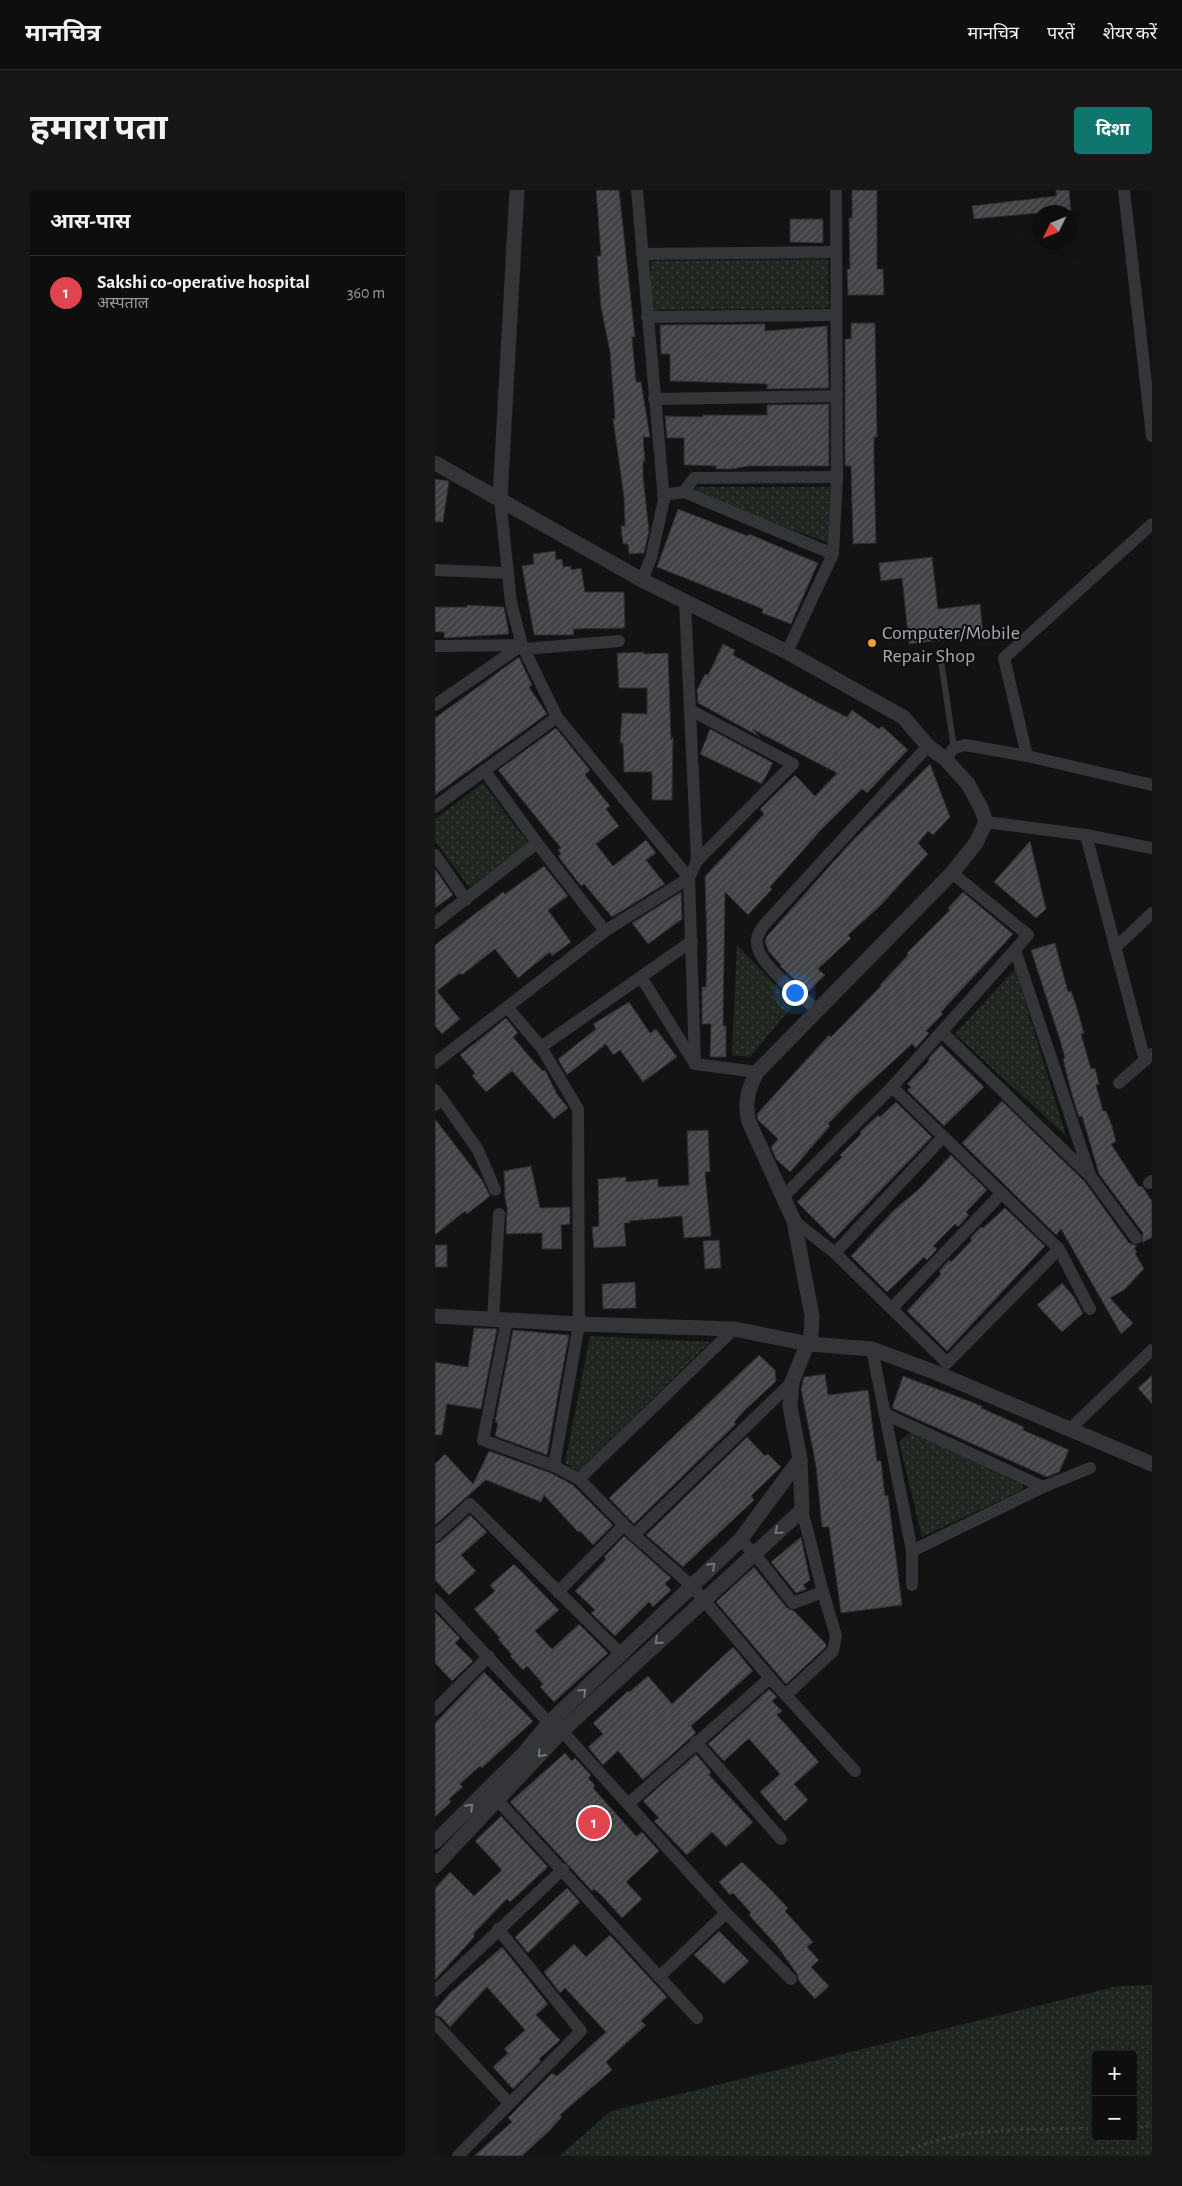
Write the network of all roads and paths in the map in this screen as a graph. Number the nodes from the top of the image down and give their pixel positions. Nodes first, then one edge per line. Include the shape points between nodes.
1 (517, 190) edge
2 (637, 190) edge
3 (836, 190) edge
4 (1124, 190) edge
5 (835, 252) junction
6 (642, 254) junction
7 (836, 316) junction
8 (647, 317) junction
9 (837, 396) junction
10 (654, 399) junction
11 (1152, 436) edge
12 (435, 463) edge
13 (837, 477) junction
14 (684, 492) junction
15 (663, 494) junction
16 (500, 498) junction
17 (1152, 524) edge
18 (833, 554) junction
19 (435, 570) edge
20 (508, 573) junction
21 (642, 580) junction
22 (685, 602) junction
23 (619, 641) dead end
24 (435, 646) edge
25 (523, 647) junction
26 (787, 652) junction
27 (941, 661) dead end
28 (435, 704) edge
29 (690, 710) junction
30 (557, 717) junction
31 (928, 746) junction
32 (949, 754) junction
33 (1027, 756) junction
34 (484, 770) junction
35 (1152, 786) edge
36 (435, 807) edge
37 (986, 822) junction
38 (1086, 836) junction
39 (537, 843) junction
40 (1152, 848) edge
41 (435, 855) edge
42 (697, 860) junction
43 (952, 872) junction
44 (689, 878) junction
45 (465, 900) junction
46 (1152, 914) edge
47 (435, 923) edge
48 (605, 931) junction
49 (692, 941) junction
50 (1115, 948) junction
51 (1015, 950) junction
52 (641, 977) junction
53 (507, 1007) junction
54 (817, 1010) junction
55 (943, 1033) junction
56 (541, 1048) junction
57 (1148, 1057) edge
58 (435, 1063) edge
59 (695, 1064) junction
60 (757, 1072) junction
61 (1119, 1083) dead end
62 (892, 1087) junction
63 (437, 1098) edge
64 (943, 1137) junction
65 (1091, 1177) junction
66 (495, 1190) dead end
67 (1001, 1193) junction
68 (784, 1196) junction
69 (499, 1214) dead end
70 (794, 1221) junction
71 (1136, 1238) dead end
72 (1059, 1249) junction
73 (835, 1253) junction
74 (891, 1308) junction
75 (1090, 1309) dead end
76 (435, 1316) edge
77 (500, 1320) junction
78 (579, 1324) junction
79 (734, 1329) junction
80 (809, 1344) junction
81 (873, 1349) junction
82 (1152, 1350) edge
83 (942, 1368) junction
84 (792, 1382) junction
85 (885, 1414) junction
86 (1069, 1430) junction
87 (800, 1458) junction
88 (1152, 1464) edge
89 (554, 1466) junction
90 (1090, 1468) dead end
91 (579, 1479) junction
92 (1043, 1487) junction
93 (802, 1510) junction
94 (625, 1525) junction
95 (634, 1535) junction
96 (435, 1536) edge
97 (740, 1540) junction
98 (912, 1551) junction
99 (754, 1553) junction
100 (691, 1585) junction
101 (912, 1585) dead end
102 (558, 1592) junction
103 (823, 1592) junction
104 (703, 1599) junction
105 (435, 1600) edge
106 (622, 1655) junction
107 (489, 1656) junction
108 (770, 1678) junction
109 (786, 1695) junction
110 (435, 1710) edge
111 (556, 1727) junction
112 (696, 1742) junction
113 (855, 1771) dead end
114 (493, 1795) junction
115 (628, 1804) junction
116 (781, 1839) dead end
117 (435, 1842) edge
118 (435, 1866) edge
119 (563, 1869) junction
120 (726, 1913) junction
121 (498, 1929) junction
122 (659, 1977) junction
123 (791, 1979) dead end
124 (435, 1991) edge
125 (697, 2018) dead end
126 (435, 2023) edge
127 (509, 2103) junction
128 (1152, 2126) edge
129 (1137, 2127) edge
130 (1092, 2128) edge
131 (458, 2156) edge
132 (901, 2156) edge

1 - 16 street
2 - 6 street
3 - 5 street
4 - 11 street
5 - 6 street
5 - 7 street
6 - 8 street
7 - 8 street
7 - 9 street
8 - 10 street
9 - 10 street
9 - 13 street
10 - 15 street
12 - 16 street
13 - 14 street via 694,478
13 - 18 street
14 - 15 street
14 - 18 street
15 - 21 street via 651,558
16 - 20 street
16 - 21 street
17 - 33 street via 1004,658
18 - 26 street
19 - 20 street
20 - 25 street via 511,604
21 - 22 street
22 - 26 street
22 - 29 street
23 - 25 street
24 - 25 street
25 - 28 street
25 - 30 street
26 - 31 street via 903,717
27 - 32 lane
29 - 42 street
29 - 42 street via 793,764
30 - 34 street
30 - 44 street
31 - 32 street
31 - 54 street via 757,935 756,945 762,960
32 - 33 street via 965,745
32 - 37 street
33 - 35 street
34 - 36 street
34 - 39 street
37 - 38 street
37 - 43 street via 976,843
38 - 40 street
38 - 50 street
39 - 45 street
39 - 48 street
41 - 45 street
42 - 44 street
43 - 51 street via 1028,935
43 - 54 street
44 - 48 street
44 - 49 street
45 - 47 street
46 - 50 street
48 - 53 street
49 - 52 street
49 - 59 street
50 - 57 street
51 - 55 street
51 - 65 street
52 - 56 street
52 - 59 street
53 - 56 street
53 - 58 street
54 - 60 street
55 - 62 street
55 - 65 street
56 - 78 street via 578,1109
57 - 61 street
59 - 60 street
60 - 68 street via 745,1109
62 - 64 street
62 - 68 street
63 - 66 street via 478,1150
64 - 67 street
64 - 73 street
65 - 71 street
67 - 72 street
67 - 74 street
68 - 70 street
69 - 77 street
70 - 73 street
70 - 80 street via 812,1316
72 - 75 street
72 - 83 street
73 - 74 street
74 - 83 street
76 - 77 street
77 - 78 street
77 - 89 street via 483,1440
78 - 79 street
78 - 89 street
79 - 80 street
79 - 91 street
80 - 81 street
80 - 84 street
81 - 83 street
81 - 85 street
82 - 86 street
83 - 86 street
84 - 87 street via 790,1406
84 - 95 street
85 - 92 street
85 - 98 street
86 - 88 street
87 - 93 street
87 - 97 street
89 - 91 street
90 - 92 street
91 - 94 street
92 - 98 street
93 -> 99 street
93 - 103 street
94 - 95 street
94 - 102 street
95 - 100 street
96 - 102 street via 470,1504
97 - 99 street
100 -> 97 street
98 - 101 street
99 - 103 street via 793,1603
99 - 104 street
100 - 104 street
100 - 106 street
102 - 106 street
103 - 109 street via 836,1636 833,1651
104 - 108 street
104 -> 111 street
105 - 107 street
111 -> 106 street
107 - 110 street
107 - 111 street
108 - 109 street
108 - 112 street
109 - 113 street
111 - 114 street
111 - 115 street
112 - 115 street
112 - 116 street
117 -> 114 street
114 - 118 street
114 - 119 street
115 - 120 street
119 - 121 street
119 - 122 street
120 - 122 street
120 - 123 street
121 - 124 street
121 - 127 street via 581,2031
122 - 125 street
126 - 127 street
127 - 131 street
128 - 129 path
130 - 132 path via 952,2136 913,2148

